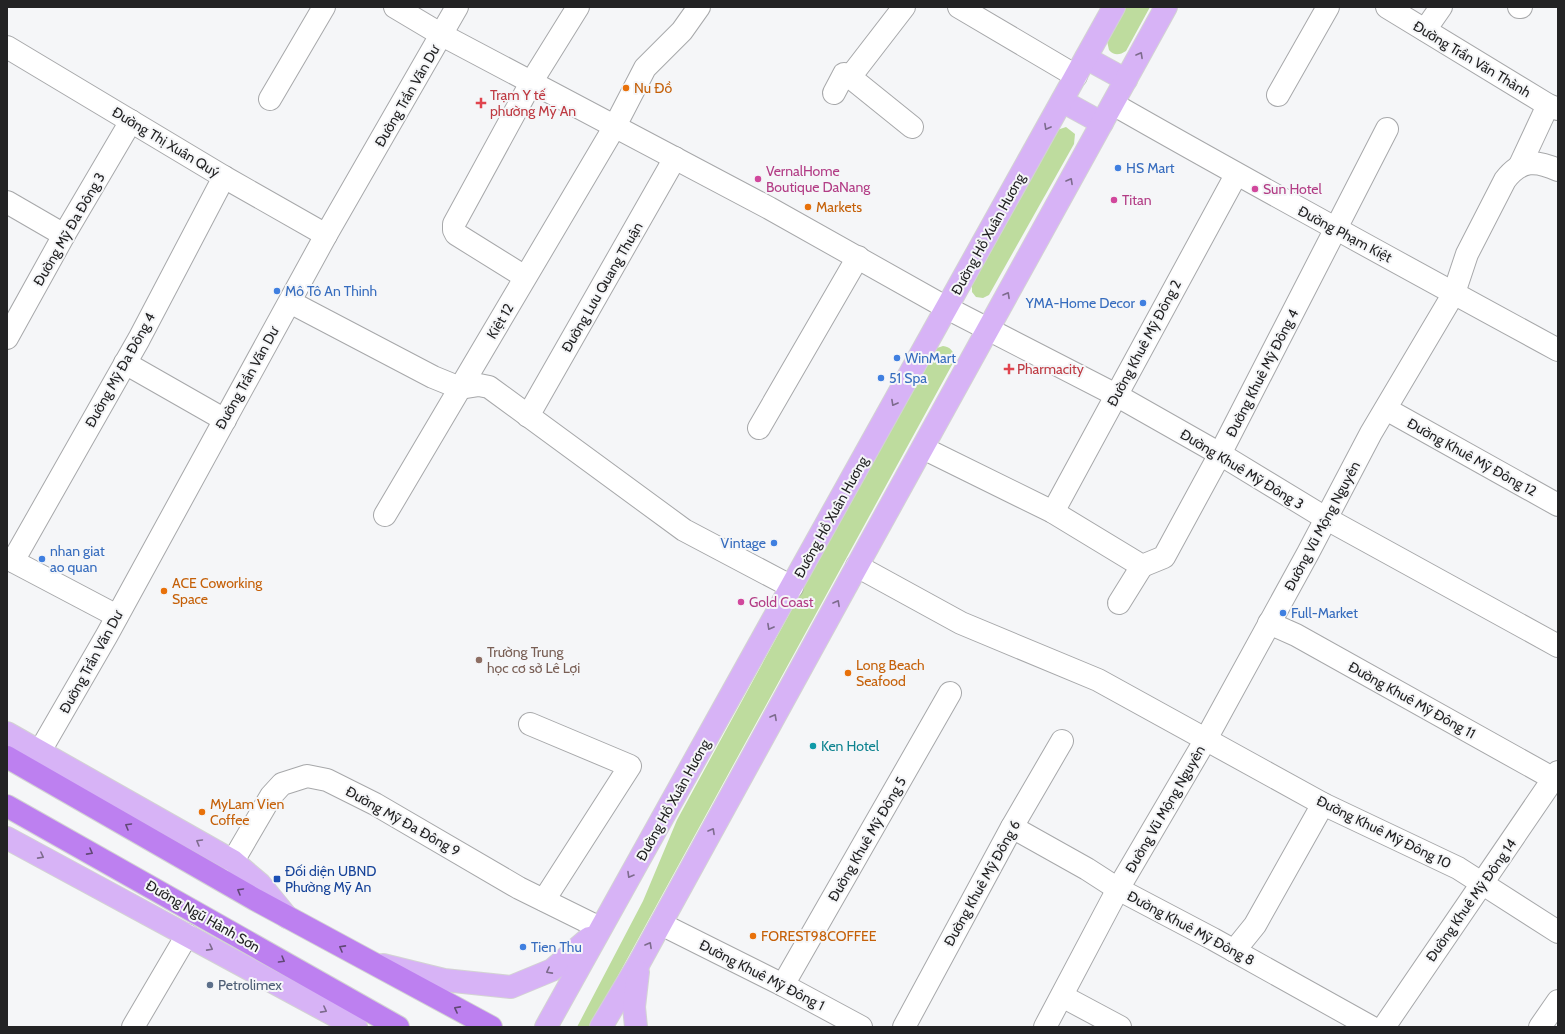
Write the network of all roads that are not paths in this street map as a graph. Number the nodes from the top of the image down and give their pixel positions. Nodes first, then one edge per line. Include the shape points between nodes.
1 (324, 7) edge
2 (395, 7) edge
3 (457, 7) edge
4 (578, 7) edge
5 (699, 7) edge
6 (904, 7) edge
7 (959, 7) edge
8 (1114, 7) edge
9 (1166, 7) edge
10 (1328, 7) edge
11 (1387, 7) edge
12 (1441, 7) edge
13 (1425, 30) junction
14 (442, 35) junction
15 (7, 47) edge
16 (1081, 67) junction
17 (850, 77) junction
18 (1126, 80) junction
19 (532, 82) junction
20 (834, 93) dead end
21 (1278, 95) dead end
22 (270, 99) dead end
23 (1062, 100) junction
24 (1113, 104) junction
25 (1553, 107) edge
26 (131, 120) junction
27 (1102, 123) junction
28 (615, 126) junction
29 (912, 127) dead end
30 (1387, 129) dead end
31 (675, 158) junction
32 (1520, 166) junction
33 (1558, 170) edge
34 (1236, 175) junction
35 (224, 176) junction
36 (7, 202) edge
37 (1336, 230) junction
38 (64, 235) junction
39 (326, 235) junction
40 (858, 257) junction
41 (525, 277) junction
42 (1454, 293) junction
43 (290, 302) junction
44 (947, 308) junction
45 (988, 329) junction
46 (8, 336) edge
47 (1558, 350) edge
48 (125, 364) junction
49 (460, 388) junction
50 (1116, 395) junction
51 (1386, 409) junction
52 (528, 416) junction
53 (225, 420) junction
54 (759, 428) dead end
55 (923, 448) junction
56 (1220, 454) junction
57 (1558, 505) edge
58 (1053, 512) junction
59 (385, 515) dead end
60 (1327, 519) junction
61 (10, 559) edge
62 (857, 566) junction
63 (1142, 566) junction
64 (792, 587) junction
65 (1119, 603) dead end
66 (117, 616) junction
67 (1269, 623) junction
68 (1558, 646) edge
69 (950, 693) dead end
70 (530, 724) dead end
71 (7, 733) edge
72 (1206, 739) junction
73 (1062, 741) dead end
74 (40, 751) junction
75 (7, 757) edge
76 (1556, 776) edge
77 (1324, 804) junction
78 (7, 806) edge
79 (1012, 827) junction
80 (7, 838) edge
81 (233, 861) junction
82 (114, 865) junction
83 (1483, 883) junction
84 (102, 889) junction
85 (1118, 889) junction
86 (544, 900) junction
87 (287, 917) junction
88 (661, 924) junction
89 (600, 928) junction
90 (1558, 932) edge
91 (187, 935) junction
92 (1234, 951) junction
93 (365, 960) junction
94 (638, 965) junction
95 (783, 985) junction
96 (1062, 996) junction
97 (1558, 1001) edge
98 (133, 1027) edge
99 (356, 1027) edge
100 (398, 1027) edge
101 (491, 1027) edge
102 (546, 1027) edge
103 (601, 1027) edge
104 (636, 1027) edge
105 (861, 1027) edge
106 (904, 1027) edge
107 (1045, 1027) edge
108 (1120, 1027) edge
109 (1371, 1027) edge
110 (1384, 1027) edge
111 (1540, 1027) edge

1 - 22 street
2 - 14 street
3 - 14 street, Đường Trần Văn Dư
4 - 19 street
5 - 28 street via 682,31 645,68
6 - 17 street
7 - 16 street
8 - 16 main road, Đường Hồ Xuân Hương
18 -> 9 main road
10 - 21 street
11 - 13 street, Đường Trần Văn Thành
12 - 13 street
13 - 25 street, Đường Trần Văn Thành
14 - 19 street
14 - 39 street, Đường Trần Văn Dư
15 - 26 street, Đường Thị Xuân Quý
16 - 18 main road
16 - 23 main road, Đường Hồ Xuân Hương
17 - 20 street via 844,74
17 - 29 street
18 - 24 main road
19 - 28 street
19 - 41 street via 454,224 456,234
23 - 27 main road
23 -> 44 main road, Đường Hồ Xuân Hương
24 - 27 main road
24 - 34 street, Đường Phạm Kiệt
25 - 32 street
26 - 35 street, Đường Thị Xuân Quý
26 - 38 street, Đường Mỹ Đa Đông 3
45 -> 27 main road
28 - 31 street
28 - 41 street, Kiệt 12
30 - 37 street, Đường Khuê Mỹ Đông 4
31 - 40 street
31 - 52 street, Đường Lưu Quang Thuận
32 - 33 street via 1533,162
32 - 42 street, Đường Vũ Mộng Nguyên via 1505,180 1467,254
34 - 37 street, Đường Phạm Kiệt
34 - 50 street, Đường Khuê Mỹ Đông 2
35 - 39 street, Đường Thị Xuân Quý
35 - 48 street, Đường Mỹ Đa Đông 4
36 - 38 street
37 - 42 street, Đường Phạm Kiệt
37 - 56 street, Đường Khuê Mỹ Đông 4
38 - 46 street, Đường Mỹ Đa Đông 3
39 - 43 street, Đường Trần Văn Dư
40 - 44 street
40 - 54 street
41 - 49 street, Kiệt 12
42 - 47 street, Đường Phạm Kiệt
42 - 51 street, Đường Vũ Mộng Nguyên
43 - 49 street via 433,377
43 - 53 street, Đường Trần Văn Dư
44 - 45 street, Đường Khuê Mỹ Đông 3
44 -> 64 main road, Đường Hồ Xuân Hương
45 - 50 street, Đường Khuê Mỹ Đông 3
45 - 55 main road
48 - 53 street
48 - 61 street, Đường Mỹ Đa Đông 4
49 - 52 street via 479,385 489,387
49 - 59 street, Kiệt 12
50 - 56 street, Đường Khuê Mỹ Đông 3
50 - 58 street, Đường Khuê Mỹ Đông 2
51 - 57 street, Đường Khuê Mỹ Đông 12
51 - 60 street, Đường Vũ Mộng Nguyên
52 - 64 street via 684,530
53 - 66 street, Đường Trần Văn Dư
55 - 58 street
55 - 62 main road
56 - 60 street, Đường Khuê Mỹ Đông 3
56 - 63 street, Đường Khuê Mỹ Đông 4 via 1164,557
58 - 63 street
60 - 67 street, Đường Vũ Mộng Nguyên
60 - 68 street, Đường Khuê Mỹ Đông 3
61 - 66 street
62 - 72 street, Đường Khuê Mỹ Đông 10 via 961,623 1098,680
88 -> 62 main road
63 - 65 street
64 -> 89 main road, Đường Hồ Xuân Hương
66 - 74 street, Đường Trần Văn Dư
67 - 72 street, Đường Vũ Mộng Nguyên
67 - 76 street, Đường Khuê Mỹ Đông 11 via 1296,635
69 - 95 street, Đường Khuê Mỹ Đông 5
70 - 86 street via 630,766
71 - 74 main road
72 - 77 street, Đường Khuê Mỹ Đông 10
72 - 85 street, Đường Vũ Mộng Nguyên
73 - 79 street, Đường Khuê Mỹ Đông 6
81 -> 74 main road
87 -> 75 highway
76 - 83 street, Đường Khuê Mỹ Đông 14
77 - 83 street, Đường Khuê Mỹ Đông 10 via 1458,868
77 - 92 street via 1255,925
78 -> 82 highway, Đường Ngũ Hành Sơn
79 - 85 street, Đường Khuê Mỹ Đông 8
79 - 106 street, Đường Khuê Mỹ Đông 6
80 -> 84 main road, Đường Ngũ Hành Sơn
81 - 86 street, Đường Mỹ Đa Đông 9 via 271,796 282,784 307,776 327,780 375,804
81 - 87 main road via 260,884
82 - 84 main road
82 -> 100 highway, Đường Ngũ Hành Sơn
83 - 90 street, Đường Khuê Mỹ Đông 10
83 - 110 street, Đường Khuê Mỹ Đông 14
84 - 91 main road, Đường Ngũ Hành Sơn
85 - 92 street, Đường Khuê Mỹ Đông 8
85 - 96 street, Đường Vũ Mộng Nguyên
86 - 89 street, Đường Mỹ Đa Đông 9
93 -> 87 highway
94 -> 88 main road
88 - 95 street, Đường Khuê Mỹ Đông 1
89 -> 93 main road via 552,970 511,986 444,980
89 - 102 main road, Đường Hồ Xuân Hương
91 - 98 street
91 -> 99 main road, Đường Ngũ Hành Sơn
92 - 109 street, Đường Khuê Mỹ Đông 8
101 -> 93 highway
94 - 103 main road
94 - 104 main road via 634,1007
95 - 105 street, Đường Khuê Mỹ Đông 1
96 - 107 street, Đường Vũ Mộng Nguyên
96 - 108 street
97 - 111 street

